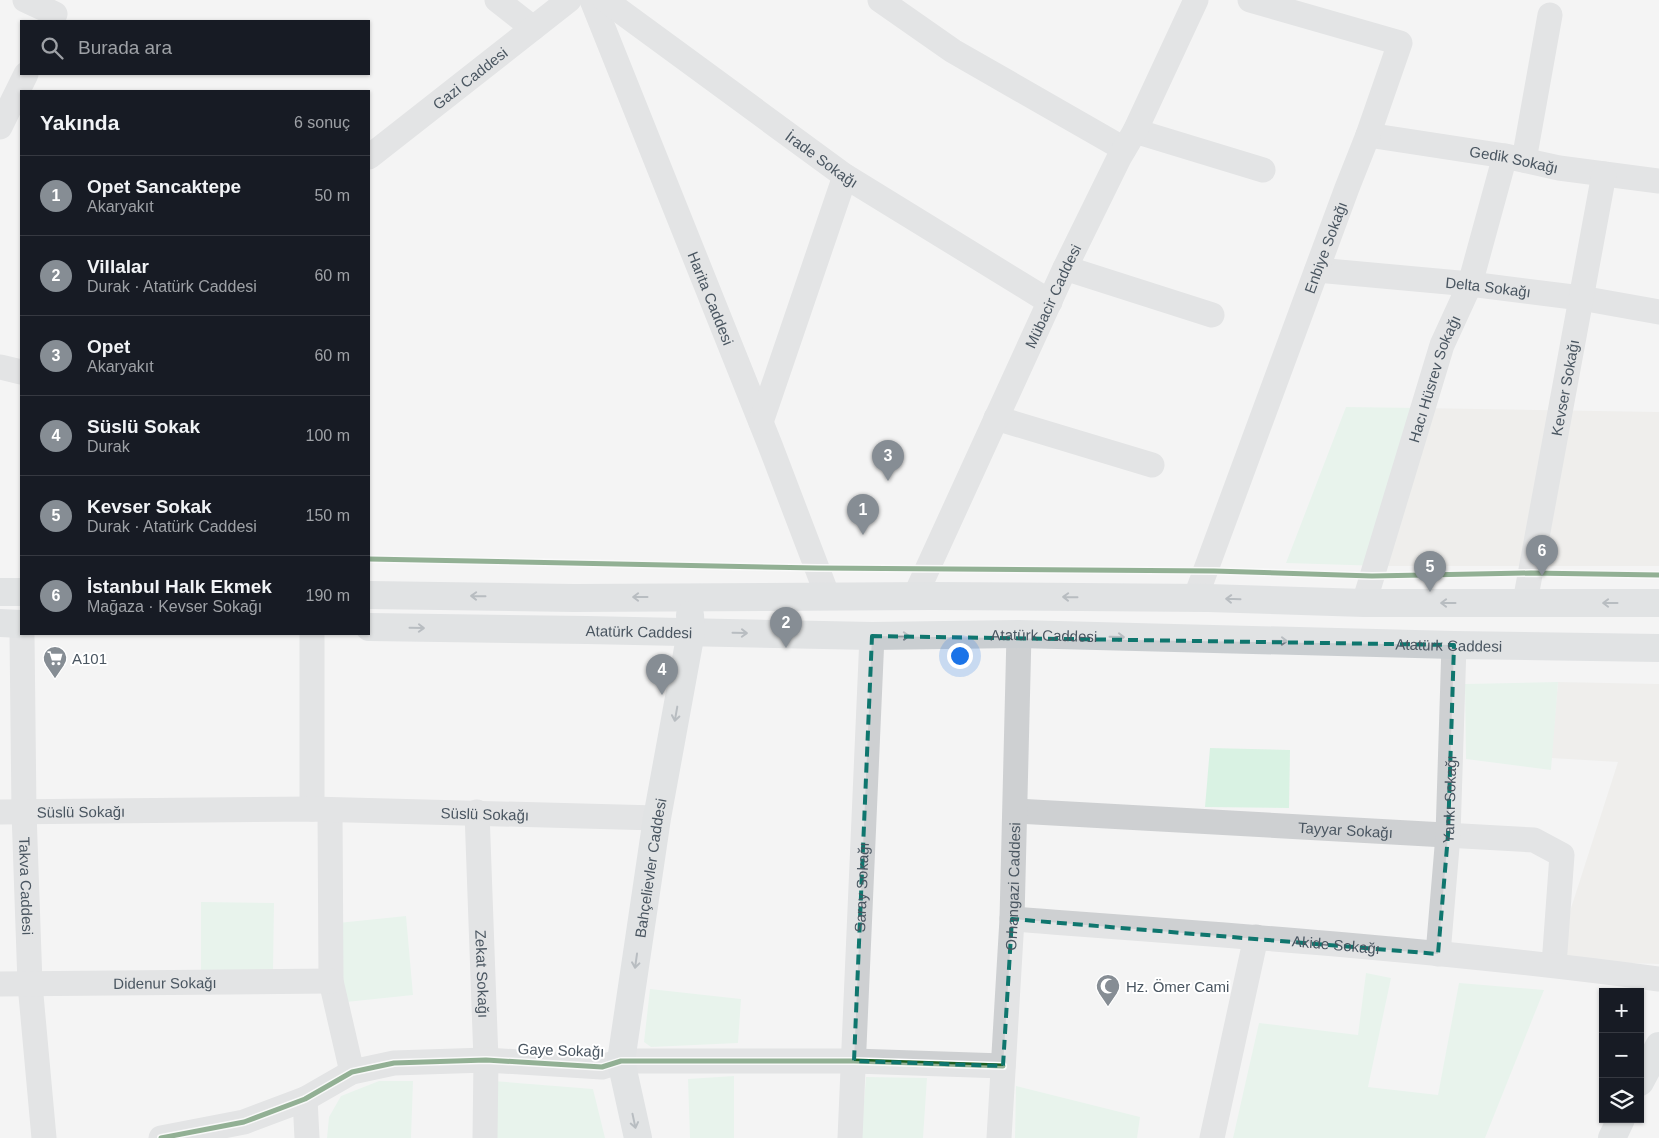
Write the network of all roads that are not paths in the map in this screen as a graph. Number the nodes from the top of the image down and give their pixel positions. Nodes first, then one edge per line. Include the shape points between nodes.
1 (25, 0) edge
2 (497, 0) edge
3 (569, 0) edge
4 (592, 0) edge
5 (605, 0) edge
6 (880, 0) edge
7 (1196, 0) edge
8 (1250, 0) edge
9 (1550, 15) dead end
10 (52, 20) edge
11 (533, 28) junction
12 (26, 75) edge
13 (0, 127) edge
14 (1368, 135) junction
15 (1130, 140) junction
16 (370, 156) edge
17 (1515, 158) junction
18 (1263, 170) dead end
19 (1604, 174) junction
20 (845, 176) junction
21 (1659, 181) edge
22 (1065, 268) junction
23 (1317, 270) junction
24 (1470, 284) junction
25 (1581, 298) junction
26 (1050, 302) junction
27 (1659, 312) edge
28 (1212, 315) dead end
29 (0, 367) edge
30 (20, 372) edge
31 (996, 418) junction
32 (761, 422) junction
33 (1152, 465) dead end
34 (0, 592) edge
35 (20, 592) edge
36 (370, 595) edge
37 (915, 596) junction
38 (689, 597) junction
39 (828, 597) junction
40 (1195, 599) junction
41 (1526, 602) junction
42 (1364, 603) junction
43 (1659, 603) edge
44 (0, 623) edge
45 (20, 624) edge
46 (370, 627) edge
47 (691, 632) junction
48 (1019, 634) junction
49 (22, 635) edge
50 (312, 635) edge
51 (872, 636) junction
52 (1454, 645) junction
53 (1659, 648) edge
54 (321, 809) junction
55 (1016, 811) junction
56 (12, 812) edge
57 (478, 812) junction
58 (657, 818) junction
59 (1448, 835) junction
60 (1012, 919) junction
61 (1256, 937) junction
62 (1438, 954) junction
63 (1554, 965) junction
64 (1659, 979) edge
65 (331, 981) junction
66 (0, 984) edge
67 (30, 984) junction
68 (1659, 1046) edge
69 (486, 1060) junction
70 (621, 1061) junction
71 (854, 1061) junction
72 (1003, 1066) junction
73 (352, 1072) junction
74 (1642, 1078) edge
75 (305, 1099) junction
76 (1619, 1123) edge
77 (44, 1138) edge
78 (161, 1138) edge
79 (165, 1138) edge
80 (307, 1138) edge
81 (485, 1138) edge
82 (638, 1138) edge
83 (850, 1138) edge
84 (999, 1138) edge
85 (1212, 1138) edge
86 (1612, 1138) edge

1 - 10 street via 55,14
2 - 11 street
3 - 11 street, Gazi Caddesi
4 - 32 street, Harita Caddesi
5 - 20 street, İrade Sokağı
6 - 15 street via 953,51
7 - 15 street, Mübacir Caddesi
8 - 14 street, Enbiye Sokağı via 1400,42
9 - 17 street, Hacı Hüsrev Sokağı
11 - 16 street, Gazi Caddesi
12 - 13 street
14 - 17 street, Gedik Sokağı
14 - 23 street, Enbiye Sokağı
15 - 18 street
15 - 22 street, Mübacir Caddesi
17 - 19 street, Gedik Sokağı
17 - 24 street, Hacı Hüsrev Sokağı
19 - 21 street, Gedik Sokağı
19 - 25 street, Kevser Sokağı
20 - 26 street, İrade Sokağı
20 - 32 street
22 - 26 street, Mübacir Caddesi
22 - 28 street
23 - 24 street, Delta Sokağı
23 - 40 street, Enbiye Sokağı
24 - 25 street, Delta Sokağı
24 - 42 street, Hacı Hüsrev Sokağı via 1442,345
25 - 27 street, Delta Sokağı
25 - 41 street, Kevser Sokağı
26 - 31 street, Mübacir Caddesi
29 - 30 street
31 - 33 street
31 - 37 street, Mübacir Caddesi
32 - 39 street, Harita Caddesi
34 - 35 main road
38 -> 36 main road
37 - 39 main road
40 -> 37 main road
38 - 39 main road
38 - 47 main road, Bahçelievler Caddesi
42 -> 40 main road
41 -> 42 main road
43 -> 41 main road
44 - 45 main road
46 -> 47 main road, Atatürk Caddesi
47 -> 51 main road, Atatürk Caddesi
47 -> 58 main road, Bahçelievler Caddesi
51 -> 48 main road, Atatürk Caddesi
48 -> 52 main road, Atatürk Caddesi
48 - 55 street, Orhangazi Caddesi
49 - 56 street, Takva Caddesi
50 - 54 street
51 - 71 street, Saray Sokağı
52 - 53 main road, Atatürk Caddesi
52 - 59 street, Yankı Sokağı
54 - 56 street, Süslü Sokağı
54 - 57 street, Süslü Sokağı
54 - 65 street
55 - 59 street, Tayyar Sokağı
55 - 60 street, Orhangazi Caddesi
56 - 67 street, Takva Caddesi
57 - 58 street, Süslü Sokağı
57 - 69 street, Zekat Sokağı
58 -> 70 main road, Bahçelievler Caddesi
59 - 62 street, Yankı Sokağı
59 - 63 street, Tayyar Sokağı via 1534,840 1562,856
60 - 61 street, Akide Sokağı
60 - 72 street, Orhangazi Caddesi
61 - 62 street, Akide Sokağı
61 - 85 street
62 - 63 street, Akide Sokağı
63 - 64 street, Akide Sokağı
65 - 67 street, Didenur Sokağı
65 - 73 street
66 - 67 street, Didenur Sokağı
67 - 77 street, Takva Caddesi
68 - 74 main road
69 - 70 street, Gaye Sokağı via 602,1067
69 - 73 street, Gaye Sokağı via 394,1063
69 - 81 street, Zekat Sokağı
70 - 71 street, Gaye Sokağı
70 -> 82 main road, Bahçelievler Caddesi
71 - 72 street, Gaye Sokağı
71 - 83 street, Saray Sokağı
72 - 84 street, Orhangazi Caddesi
73 - 75 street, Gaye Sokağı
75 - 79 street, Gaye Sokağı via 244,1122
75 - 80 street
76 - 86 main road
78 - 79 street, Gaye Sokağı

